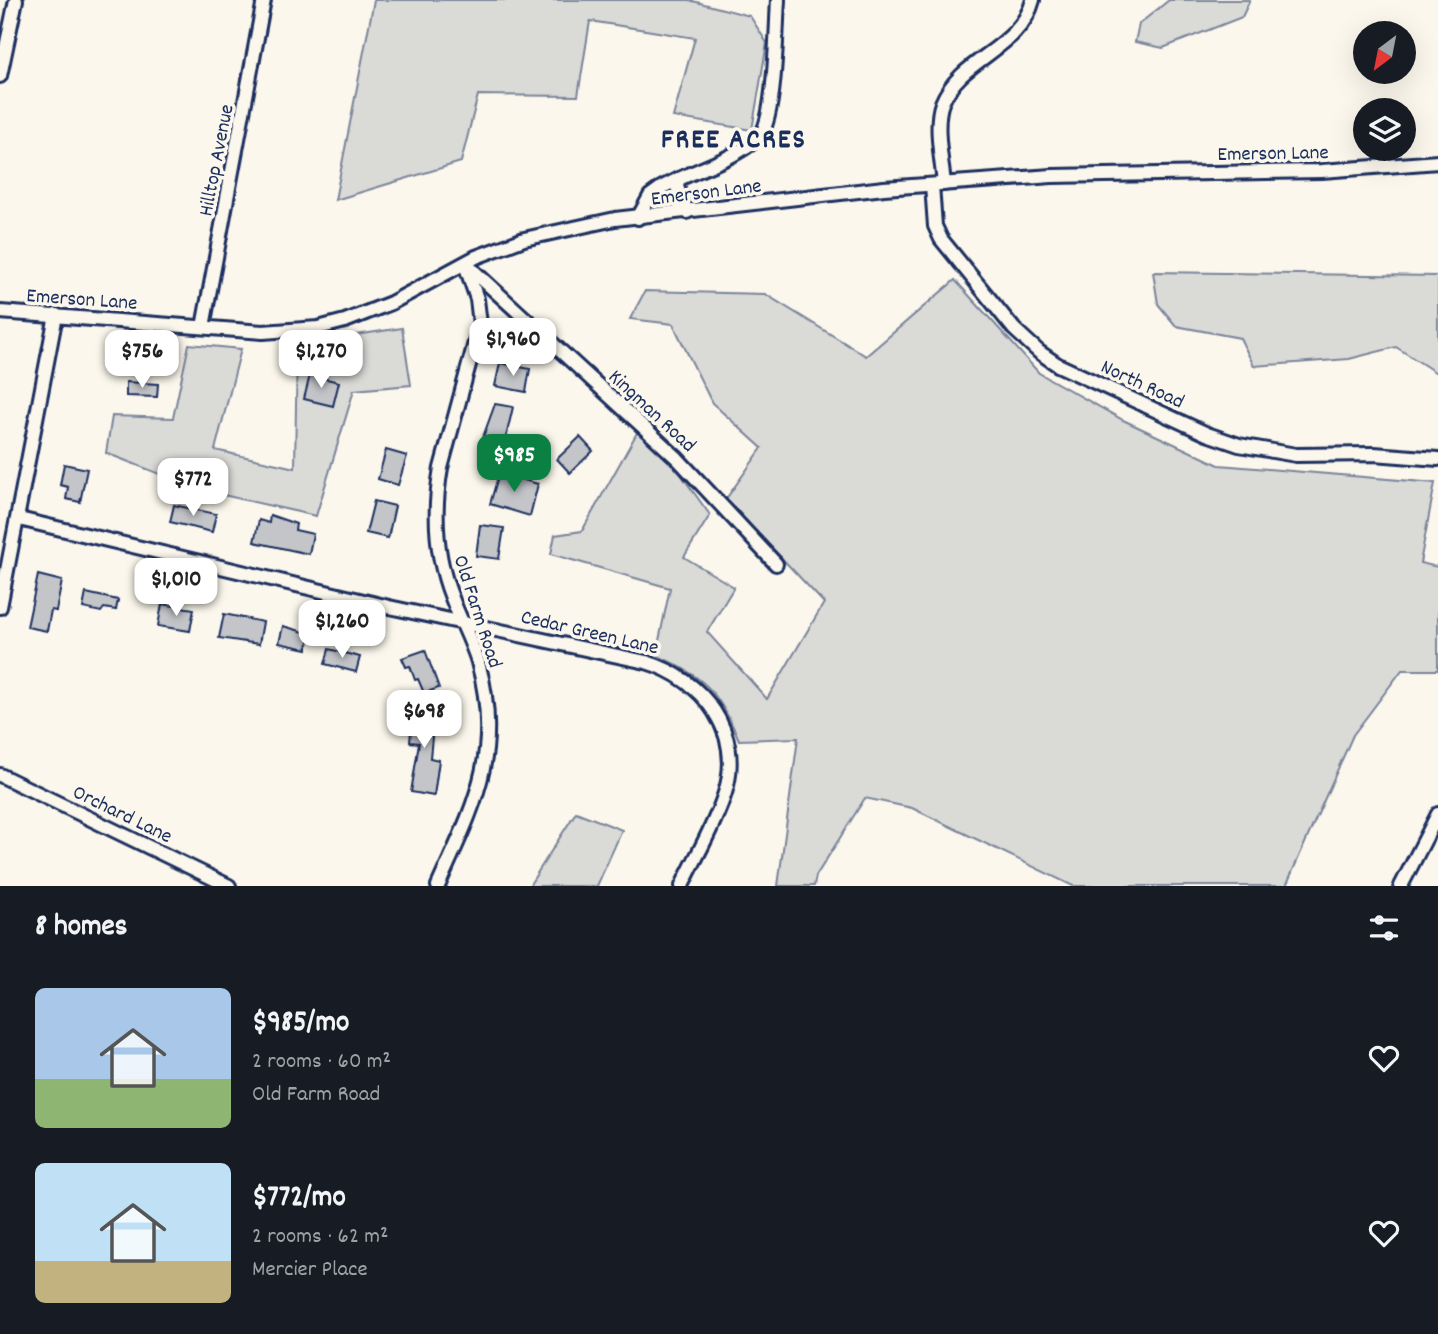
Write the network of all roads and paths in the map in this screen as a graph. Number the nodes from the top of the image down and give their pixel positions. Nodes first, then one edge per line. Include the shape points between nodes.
1 (16, 0) edge
2 (264, 0) edge
3 (778, 0) edge
4 (1032, 0) edge
5 (0, 76) edge
6 (1438, 162) edge
7 (678, 179) junction
8 (938, 184) junction
9 (687, 212) junction
10 (638, 218) junction
11 (465, 264) junction
12 (0, 312) edge
13 (56, 314) junction
14 (203, 327) junction
15 (1438, 459) edge
16 (19, 519) junction
17 (776, 564) dead end
18 (0, 607) edge
19 (463, 623) junction
20 (0, 775) edge
21 (1438, 814) edge
22 (229, 886) edge
23 (438, 886) edge
24 (682, 886) edge
25 (1401, 886) edge

1 - 5 street
2 - 14 street, Hilltop Avenue
3 - 7 street via 770,110 760,136
4 - 8 street, North Road via 1022,27 966,70 942,104
6 - 8 street, Emerson Lane via 1322,171 1052,176
7 - 9 street
7 - 10 street via 650,196
8 - 9 street, Emerson Lane
8 - 15 street, North Road via 935,226 941,239 1014,329 1058,365 1239,445 1296,455
9 - 10 street, Emerson Lane
10 - 11 street, Emerson Lane via 574,226 524,239
11 - 14 street, Emerson Lane via 371,312 331,324 263,332
11 - 17 street, Kingman Road via 677,458
11 - 19 street, Old Farm Road via 480,324 441,468 436,513 445,580
12 - 13 street, Emerson Lane
13 - 14 street, Emerson Lane
13 - 16 street
16 - 18 street
16 - 19 street, Cedar Green Lane
19 - 23 street, Old Farm Road via 484,689 487,743 479,796
19 - 24 street, Cedar Green Lane via 664,667 707,699 726,737 728,780
20 - 22 street, Orchard Lane
21 - 25 street

